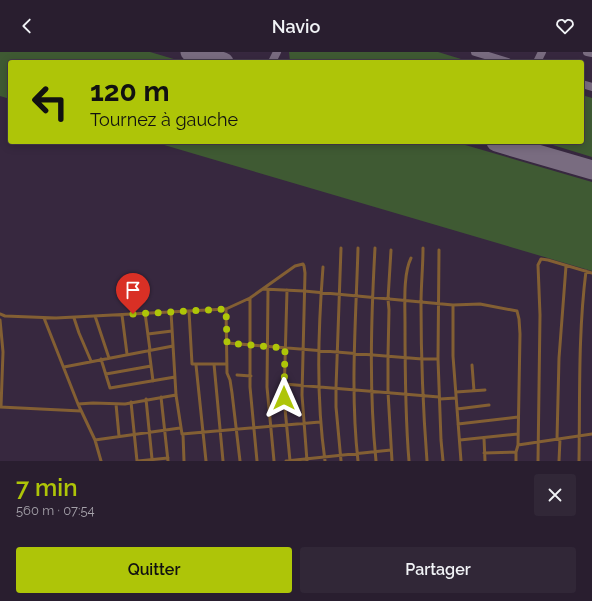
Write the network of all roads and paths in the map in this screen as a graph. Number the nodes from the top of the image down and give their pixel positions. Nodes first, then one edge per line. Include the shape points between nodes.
1 (341, 248) dead end
2 (358, 248) dead end
3 (375, 248) dead end
4 (423, 248) dead end
5 (391, 250) dead end
6 (439, 250) dead end
7 (411, 258) dead end
8 (566, 266) junction
9 (323, 267) dead end
10 (586, 271) junction
11 (592, 273) edge
12 (263, 289) junction
13 (268, 290) junction
14 (287, 290) junction
15 (304, 291) junction
16 (321, 294) junction
17 (339, 296) junction
18 (356, 297) junction
19 (250, 298) junction
20 (372, 298) junction
21 (388, 299) junction
22 (405, 301) junction
23 (421, 302) junction
24 (438, 304) junction
25 (453, 306) junction
26 (226, 309) junction
27 (189, 311) junction
28 (171, 312) junction
29 (145, 313) junction
30 (0, 314) edge
31 (122, 315) junction
32 (95, 316) junction
33 (44, 318) junction
34 (74, 318) junction
35 (0, 320) edge
36 (172, 331) junction
37 (148, 334) junction
38 (227, 343) junction
39 (251, 344) junction
40 (173, 346) junction
41 (268, 346) junction
42 (285, 348) junction
43 (302, 348) junction
44 (150, 350) junction
45 (320, 350) junction
46 (336, 352) junction
47 (127, 354) junction
48 (354, 354) junction
49 (371, 355) junction
50 (388, 356) junction
51 (109, 358) junction
52 (405, 358) junction
53 (101, 359) junction
54 (422, 359) junction
55 (438, 359) junction
56 (91, 362) junction
57 (214, 364) junction
58 (227, 364) junction
59 (196, 365) junction
60 (472, 365) dead end
61 (151, 366) junction
62 (64, 367) junction
63 (106, 374) junction
64 (237, 375) dead end
65 (251, 376) junction
66 (175, 377) junction
67 (153, 381) junction
68 (284, 384) junction
69 (302, 386) junction
70 (319, 387) junction
71 (336, 388) junction
72 (354, 390) junction
73 (485, 390) dead end
74 (371, 391) junction
75 (474, 391) junction
76 (388, 392) junction
77 (456, 392) junction
78 (405, 394) junction
79 (176, 395) junction
80 (423, 396) junction
81 (161, 397) junction
82 (440, 398) junction
83 (456, 398) junction
84 (146, 399) junction
85 (131, 402) junction
86 (78, 404) junction
87 (116, 404) junction
88 (489, 405) dead end
89 (0, 407) edge
90 (457, 409) junction
91 (81, 411) junction
92 (518, 418) junction
93 (320, 422) junction
94 (304, 423) junction
95 (287, 424) junction
96 (458, 424) junction
97 (270, 426) junction
98 (254, 427) junction
99 (180, 428) junction
100 (164, 429) junction
101 (237, 429) junction
102 (149, 431) junction
103 (220, 431) junction
104 (204, 432) junction
105 (134, 434) junction
106 (183, 434) junction
107 (518, 434) junction
108 (592, 434) edge
109 (119, 436) junction
110 (579, 436) junction
111 (484, 438) junction
112 (559, 439) junction
113 (95, 440) junction
114 (460, 440) junction
115 (539, 442) junction
116 (518, 446) junction
117 (391, 450) junction
118 (375, 452) junction
119 (516, 452) junction
120 (484, 453) junction
121 (358, 454) junction
122 (340, 455) junction
123 (168, 459) edge
124 (324, 459) edge
125 (152, 460) junction
126 (306, 460) edge
127 (101, 461) edge
128 (137, 461) edge
129 (184, 461) edge
130 (206, 461) edge
131 (223, 461) edge
132 (240, 461) edge
133 (257, 461) edge
134 (274, 461) edge
135 (286, 461) edge
136 (290, 461) edge
137 (341, 461) edge
138 (358, 461) edge
139 (376, 461) edge
140 (392, 461) edge
141 (409, 461) edge
142 (427, 461) edge
143 (443, 461) edge
144 (461, 461) edge
145 (485, 461) edge
146 (516, 461) edge
147 (538, 461) edge
148 (559, 461) edge
149 (579, 461) edge

1 - 17 street
2 - 18 street
3 - 20 street
4 - 23 street
5 - 21 street
6 - 24 street
7 - 22 street via 407,270
8 - 10 street
8 - 112 street via 559,351
8 - 115 street via 541,259 538,265
9 - 16 street
10 - 11 street
10 - 110 street via 580,360
12 - 13 street
12 - 15 street via 295,266 303,264
12 - 19 street
13 - 14 street
13 - 41 street
14 - 15 street
14 - 42 street
15 - 16 street
15 - 43 street
16 - 17 street
16 - 45 street
17 - 18 street
17 - 46 street
18 - 20 street
18 - 48 street
19 - 26 street
19 - 39 street
20 - 21 street
20 - 49 street
21 - 22 street
21 - 50 street
22 - 23 street
22 - 52 street
23 - 24 street
23 - 54 street
24 - 25 street
24 - 55 street
25 - 77 street
25 - 92 street via 490,305 514,310 518,314
26 - 27 street
26 - 38 street
27 - 28 street
27 - 59 street via 191,363
28 - 29 street
28 - 36 street
29 - 31 street
29 - 37 street
30 - 33 street
31 - 32 street
31 - 47 street
32 - 34 street
32 - 51 street
33 - 34 street
33 - 62 street
34 - 56 street
35 - 89 street via 3,352
36 - 37 street
36 - 40 street
37 - 44 street
38 - 39 street
38 - 58 street
39 - 41 street
39 - 65 street
40 - 44 street
40 - 66 street
41 - 42 street
41 - 97 street
42 - 43 street
42 - 68 street
43 - 45 street
43 - 69 street
44 - 47 street
44 - 61 street
45 - 46 street
45 - 70 street
46 - 48 street
46 - 71 street
47 - 51 street
48 - 49 street
48 - 72 street
49 - 50 street
49 - 74 street
50 - 52 street
50 - 76 street
51 - 53 street
52 - 54 street
52 - 78 street
53 - 56 street
53 - 63 street
54 - 55 street
54 - 80 street
55 - 82 street
56 - 62 street
57 - 58 street
57 - 59 street
57 - 103 street
58 - 101 street
59 - 104 street
60 - 75 street
61 - 63 street
61 - 67 street
62 - 86 street
63 - 67 street via 109,387 112,389
64 - 65 street
65 - 98 street
66 - 67 street
66 - 79 street
68 - 69 street
68 - 95 street
69 - 70 street
69 - 94 street
70 - 71 street
70 - 93 street
71 - 72 street
71 - 122 street
72 - 74 street
72 - 121 street
73 - 75 street
74 - 76 street
74 - 118 street
75 - 77 street
76 - 78 street
76 - 117 street
77 - 83 street
78 - 80 street
78 - 141 street
79 - 81 street
79 - 99 street
80 - 82 street
80 - 142 street
81 - 84 street
81 - 100 street
82 - 83 street
82 - 143 street
83 - 90 street
84 - 85 street
84 - 102 street
85 - 87 street
85 - 105 street
86 - 87 street
86 - 91 street
87 - 109 street
88 - 90 street
89 - 91 street
90 - 96 street
91 - 113 street
92 - 96 street
92 - 107 street
93 - 94 street
93 - 124 street
94 - 95 street
94 - 126 street
95 - 97 street
95 - 136 street
96 - 114 street
97 - 98 street
97 - 134 street
98 - 101 street
98 - 133 street
99 - 100 street
99 - 106 street
100 - 102 street
100 - 123 street
101 - 103 street
101 - 132 street
102 - 105 street
102 - 125 street
103 - 104 street
103 - 131 street
104 - 106 street
104 - 130 street
105 - 109 street
105 - 128 street
106 - 129 street
107 - 111 street
107 - 116 street
108 - 110 street
109 - 113 street
110 - 112 street
110 - 149 street
111 - 114 street
111 - 120 street
112 - 115 street
112 - 148 street
113 - 127 street
114 - 144 street
115 - 116 street
115 - 147 street
116 - 119 street
117 - 118 street
117 - 140 street
118 - 121 street
118 - 139 street
119 - 120 street
119 - 146 street
120 - 145 street
121 - 122 street
121 - 138 street
122 - 124 street
122 - 137 street
123 - 125 street
124 - 126 street
125 - 128 street
126 - 136 street
135 - 136 street

